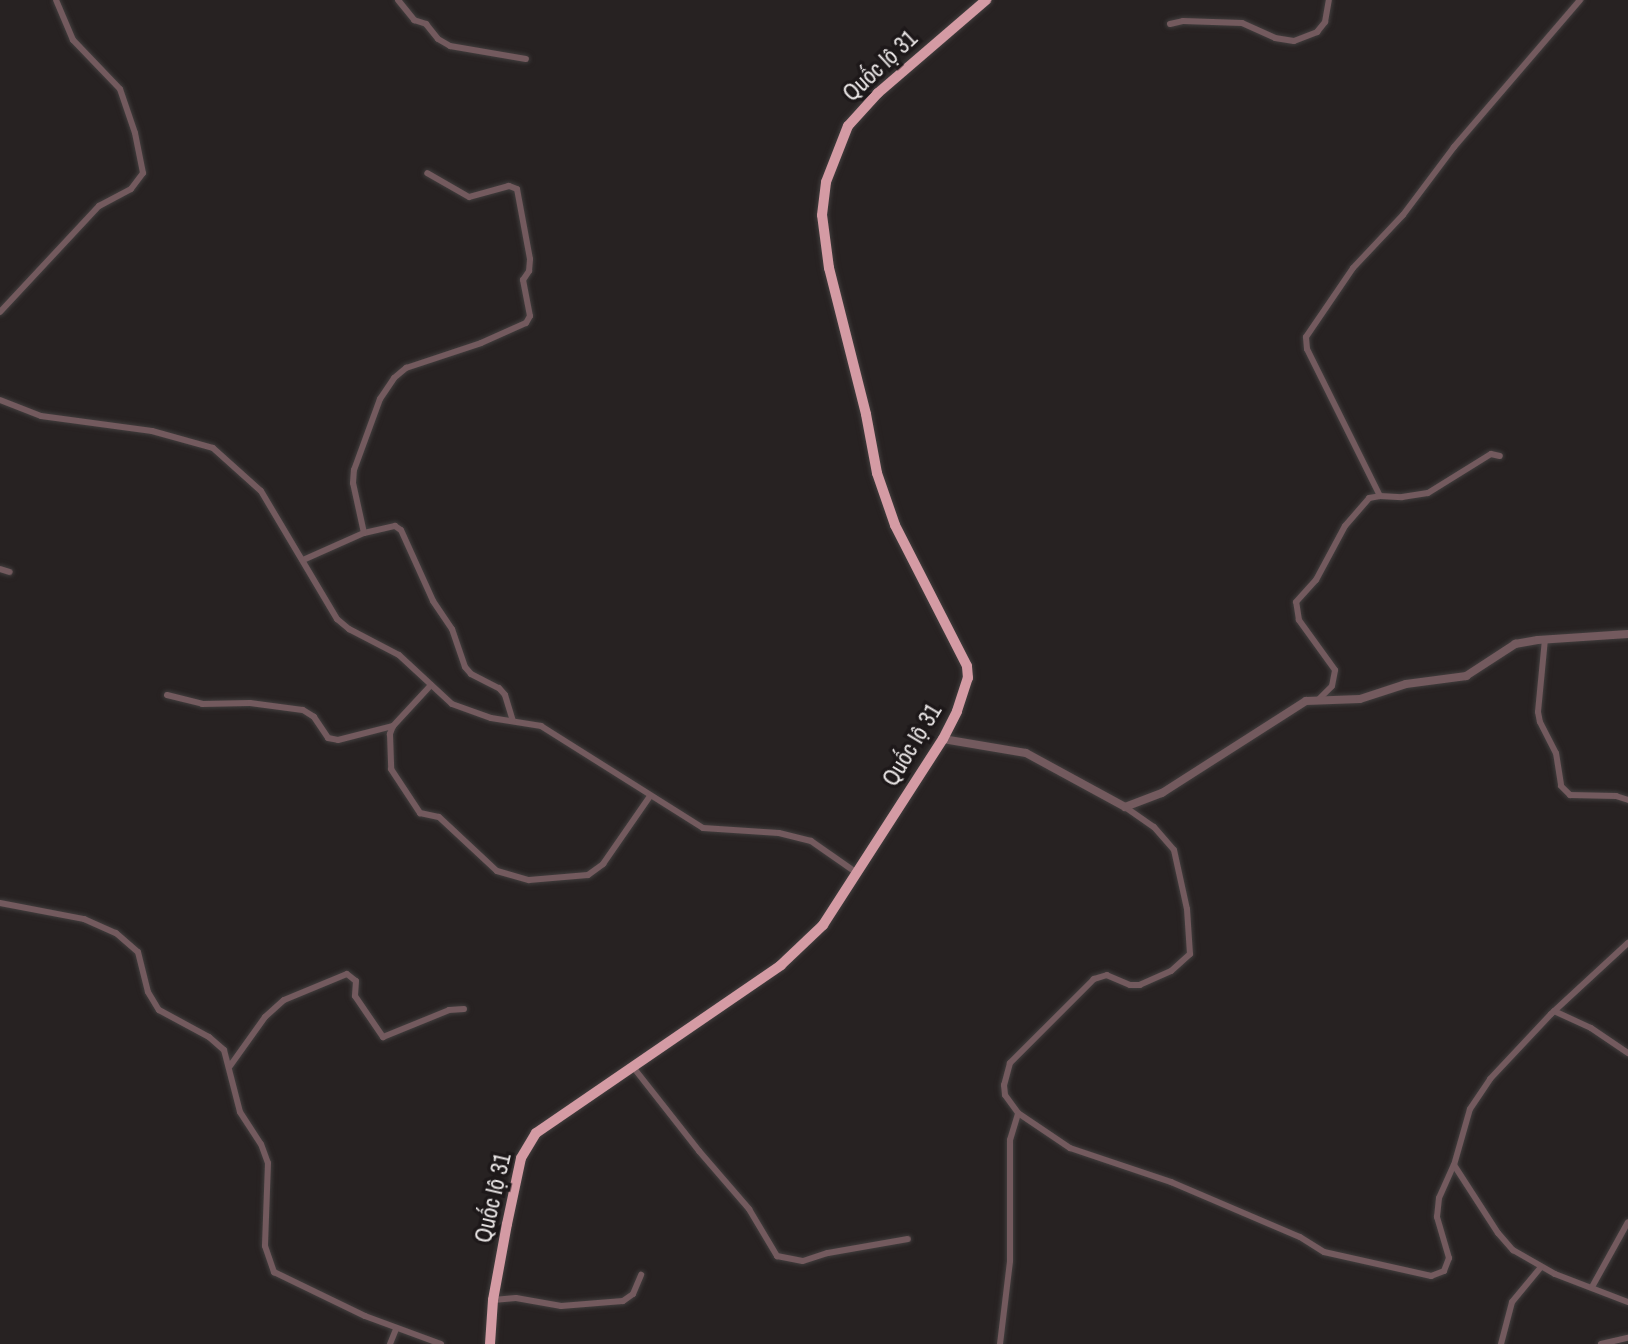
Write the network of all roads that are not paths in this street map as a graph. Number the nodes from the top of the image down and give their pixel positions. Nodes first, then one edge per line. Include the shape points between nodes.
1 (56, 0) edge
2 (398, 0) edge
3 (986, 0) edge
4 (1329, 0) edge
5 (1580, 0) edge
6 (1170, 24) dead end
7 (526, 59) dead end
8 (427, 173) dead end
9 (0, 312) edge
10 (0, 400) edge
11 (1500, 456) dead end
12 (1380, 496) junction
13 (364, 533) junction
14 (303, 560) junction
15 (0, 569) edge
16 (10, 572) dead end
17 (1628, 634) edge
18 (1545, 639) junction
19 (431, 685) junction
20 (167, 695) dead end
21 (1320, 699) junction
22 (513, 721) junction
23 (393, 726) junction
24 (943, 739) junction
25 (650, 796) junction
26 (1628, 800) edge
27 (1125, 807) junction
28 (857, 873) junction
29 (0, 903) edge
30 (1628, 943) edge
31 (464, 1009) dead end
32 (1554, 1011) junction
33 (1628, 1053) edge
34 (230, 1066) junction
35 (633, 1067) junction
36 (1018, 1113) junction
37 (1454, 1165) junction
38 (1628, 1222) edge
39 (908, 1239) dead end
40 (1541, 1267) junction
41 (641, 1275) dead end
42 (1592, 1287) junction
43 (493, 1300) junction
44 (1628, 1301) edge
45 (396, 1329) junction
46 (1628, 1338) edge
47 (390, 1344) edge
48 (441, 1344) edge
49 (490, 1344) edge
50 (1000, 1344) edge
51 (1502, 1344) edge
52 (1601, 1344) edge

1 - 9 street via 73,40 120,89 143,173 131,189 99,206
2 - 7 street via 409,15 450,46
3 - 24 highway, Quốc lộ 31 via 878,93 848,126 826,182 822,215 829,268 877,473 895,525 967,666 964,691
4 - 6 street via 1325,22 1317,32 1294,41 1242,23
5 - 12 street via 1454,147 1403,215 1353,268 1306,337 1307,349
8 - 13 street via 469,197 509,186 517,189 530,259 523,280 530,316 526,323 481,343 406,368 387,387 354,470
10 - 14 street via 41,416 152,431 213,449 261,491
11 - 12 street via 1491,454 1428,493
12 - 21 street via 1369,498 1352,516 1316,580 1296,601 1299,620 1335,670 1332,686
13 - 14 street
13 - 22 street via 395,526 401,530 433,601 452,629 465,667 499,688
14 - 19 street via 329,609 343,625 399,655
15 - 16 street
17 - 18 street
18 - 21 street via 1503,649 1466,676 1406,684 1360,699
18 - 26 street via 1539,722 1556,753 1561,786 1570,795
19 - 22 street via 459,709
19 - 23 street
20 - 23 street via 202,704 250,703 303,710 314,717 328,738 338,740
21 - 27 street via 1293,706 1162,793
22 - 25 street via 541,726
23 - 25 street via 391,769 420,813 439,817 490,865 520,879 596,871
24 - 27 street via 1026,752
24 - 28 highway, Quốc lộ 31
25 - 28 street via 703,828 779,833 811,841
27 - 36 street via 1160,832 1174,850 1187,909 1190,954 1171,971 1140,985 1107,975 1094,979 1010,1063 1005,1095
28 - 35 highway, Quốc lộ 31 via 823,925 781,965
29 - 34 street via 84,919 130,942 159,1010 218,1044
30 - 32 street
31 - 34 street via 449,1010 383,1037 355,996 356,981 347,974 284,1000 265,1017
32 - 33 street
32 - 37 street via 1490,1079 1470,1109
34 - 45 street via 240,1112 268,1163 265,1246 270,1267
35 - 39 street via 749,1209 777,1256 795,1262 814,1260
35 - 43 highway, Quốc lộ 31 via 536,1133 521,1158
36 - 37 street via 1070,1148 1171,1182 1300,1237 1324,1252 1431,1276 1448,1265 1437,1217 1439,1198
36 - 50 street via 1010,1140 1010,1261
37 - 40 street via 1498,1233 1513,1250
38 - 42 street
40 - 42 street
40 - 51 street via 1512,1302
41 - 43 street via 633,1294 623,1301 561,1306 516,1298
42 - 44 street
43 - 49 highway, Quốc lộ 31
45 - 47 street
45 - 48 street
46 - 52 street

